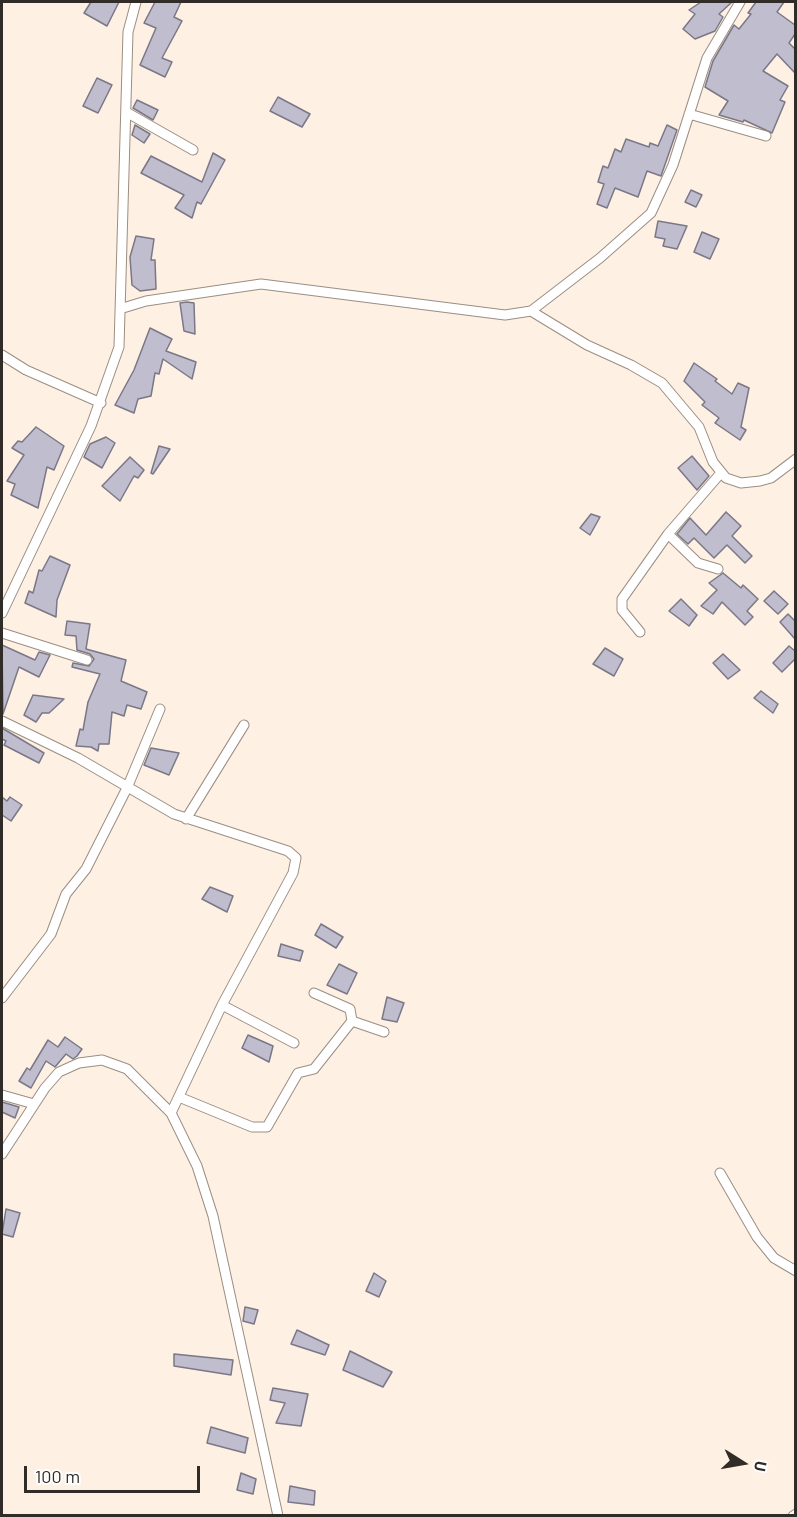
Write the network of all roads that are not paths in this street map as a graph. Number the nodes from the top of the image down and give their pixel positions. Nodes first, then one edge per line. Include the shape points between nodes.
1 (136, 2) edge
2 (740, 2) edge
3 (126, 112) junction
4 (689, 114) junction
5 (766, 136) dead end
6 (193, 150) dead end
7 (123, 308) junction
8 (531, 311) junction
9 (2, 355) edge
10 (101, 403) junction
11 (795, 459) edge
12 (720, 474) junction
13 (668, 534) junction
14 (718, 569) dead end
15 (2, 612) edge
16 (640, 632) dead end
17 (2, 633) edge
18 (87, 660) dead end
19 (160, 709) dead end
20 (2, 721) edge
21 (244, 725) dead end
22 (127, 788) junction
23 (186, 819) junction
24 (314, 993) dead end
25 (2, 998) edge
26 (222, 1005) junction
27 (352, 1021) junction
28 (384, 1032) dead end
29 (294, 1043) dead end
30 (2, 1095) edge
31 (178, 1097) junction
32 (34, 1104) junction
33 (171, 1113) junction
34 (2, 1154) edge
35 (720, 1173) dead end
36 (795, 1271) edge
37 (278, 1515) edge

1 - 3 street via 129,26
2 - 4 street via 707,58
3 - 6 street
3 - 7 street
4 - 5 street
4 - 8 street via 673,165 651,213
7 - 8 street via 261,284 505,315
7 - 10 street via 118,355
8 - 12 street via 662,383 699,428
9 - 10 street via 26,370
10 - 15 street
11 - 12 street via 771,478 760,481 733,482
12 - 13 street
13 - 14 street via 698,563
13 - 16 street via 622,599 622,610
17 - 18 street
19 - 22 street
20 - 22 street via 78,758
21 - 23 street
22 - 23 street
22 - 25 street via 86,869 66,894 51,934
23 - 26 street via 288,851 296,858 293,873
24 - 27 street via 350,1009
26 - 29 street
26 - 31 street
27 - 28 street
27 - 31 street via 314,1069 298,1073 267,1127 252,1127
30 - 32 street
31 - 33 street
32 - 33 street via 59,1072 80,1063 102,1060 127,1069
32 - 34 street
33 - 37 street via 197,1166 213,1216
35 - 36 street via 768,1251

